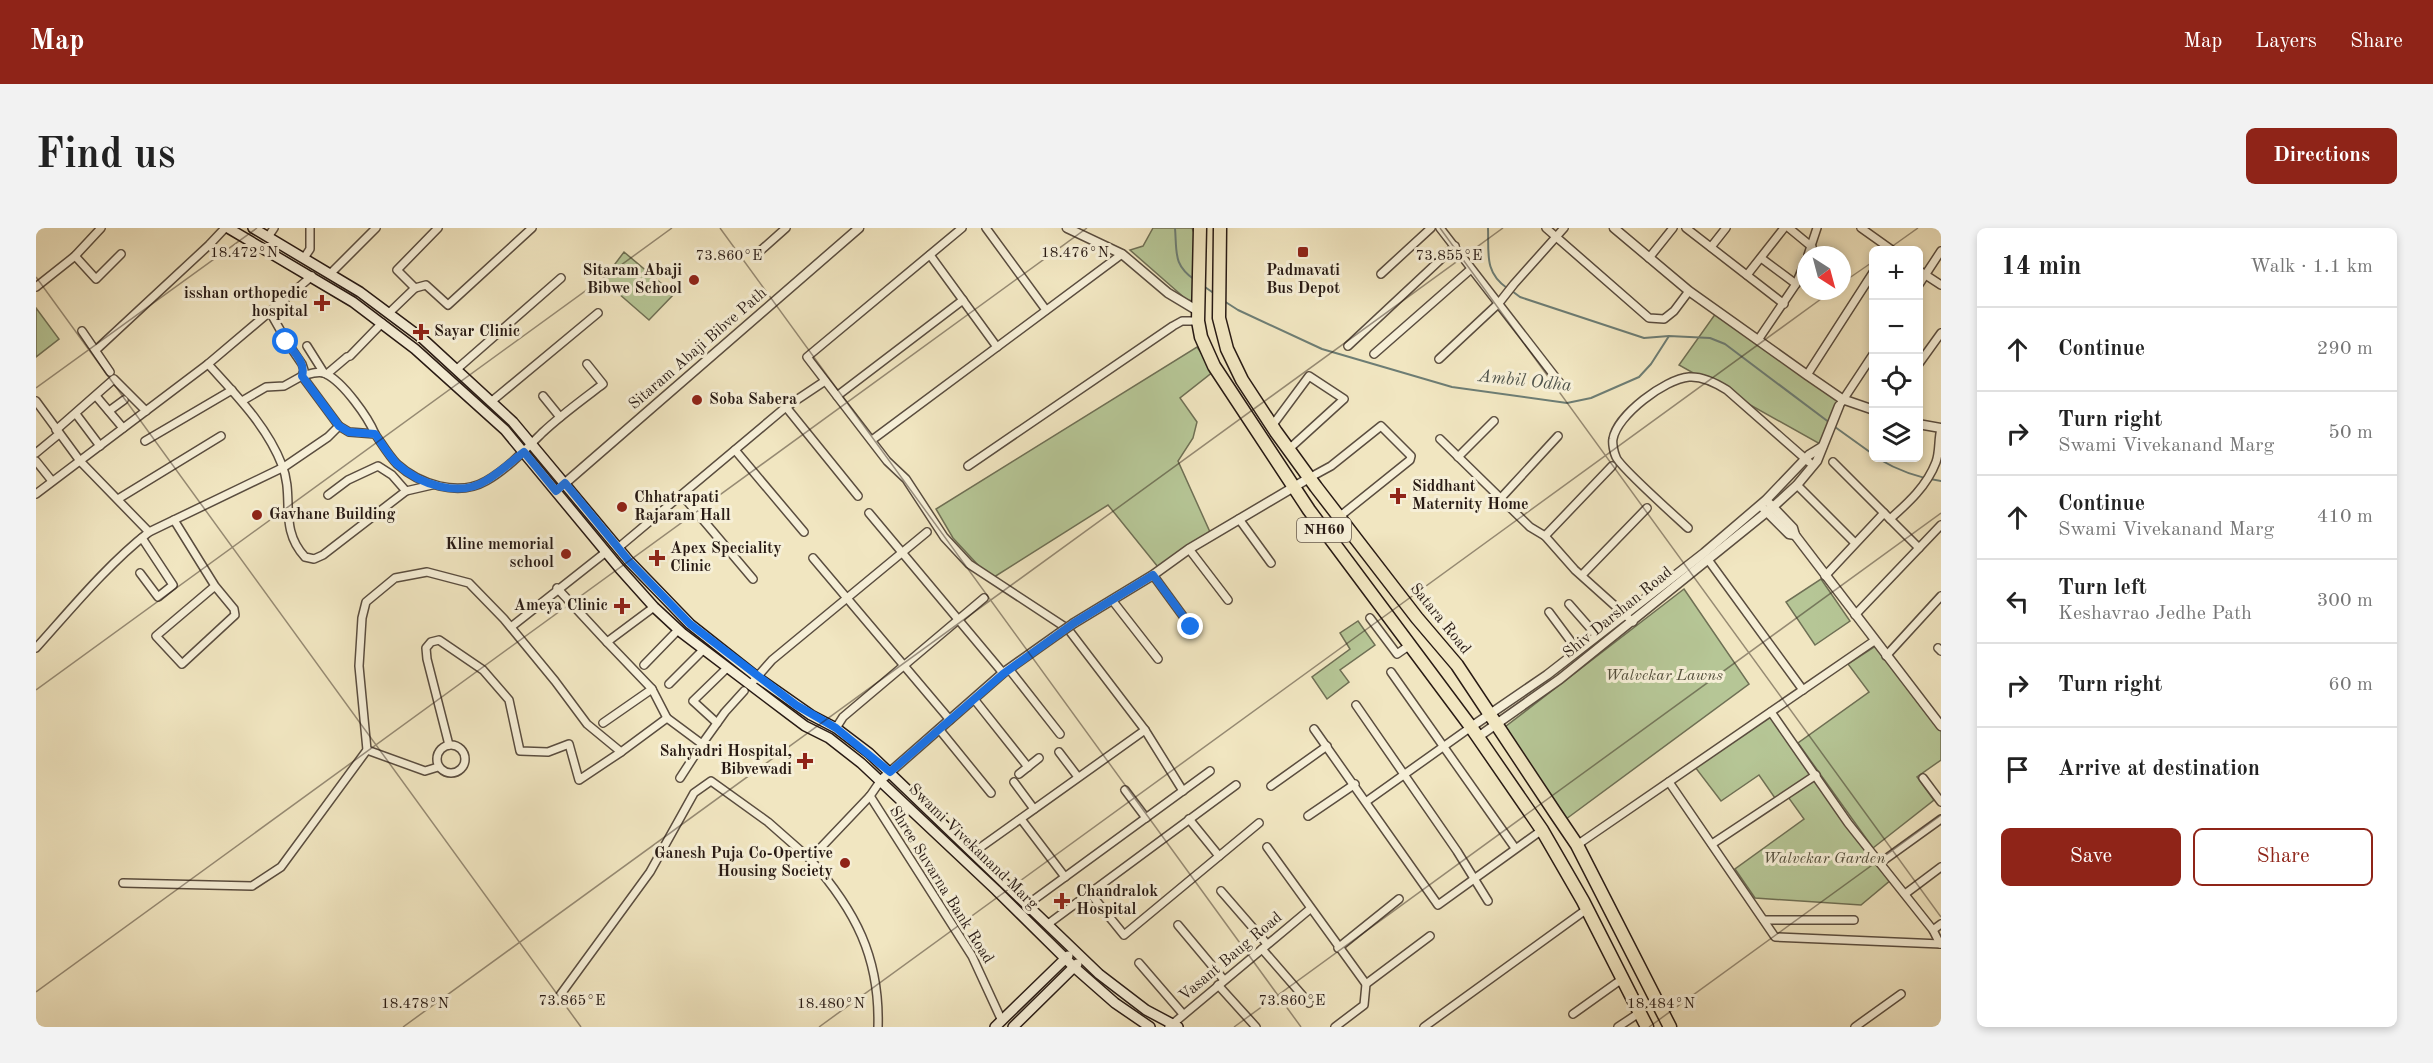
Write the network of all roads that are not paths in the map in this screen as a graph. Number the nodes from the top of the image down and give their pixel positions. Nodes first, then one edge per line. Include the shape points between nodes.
1 (101, 228) edge
2 (227, 228) edge
3 (253, 228) edge
4 (274, 228) edge
5 (310, 228) edge
6 (376, 228) edge
7 (438, 228) edge
8 (532, 228) edge
9 (786, 228) edge
10 (859, 228) edge
11 (962, 228) edge
12 (986, 228) edge
13 (1067, 228) edge
14 (1200, 228) edge
15 (1220, 228) edge
16 (1431, 228) edge
17 (1440, 228) edge
18 (1546, 228) edge
19 (1564, 228) edge
20 (1673, 228) edge
21 (1686, 228) edge
22 (1726, 228) edge
23 (1786, 228) edge
24 (1817, 228) edge
25 (1861, 228) edge
26 (1876, 228) edge
27 (1619, 230) edge
28 (268, 237) junction
29 (1556, 237) junction
30 (1873, 237) junction
31 (1455, 246) junction
32 (1811, 246) edge
33 (1812, 246) edge
34 (1884, 246) edge
35 (1711, 247) junction
36 (1941, 251) edge
37 (759, 252) dead end
38 (121, 254) dead end
39 (1122, 254) junction
40 (930, 255) junction
41 (75, 256) junction
42 (304, 258) junction
43 (1649, 258) junction
44 (1761, 258) junction
45 (1471, 269) junction
46 (331, 273) junction
47 (1382, 274) dead end
48 (1747, 275) junction
49 (1925, 275) junction
50 (312, 276) junction
51 (561, 278) dead end
52 (1923, 278) edge
53 (1869, 279) edge
54 (1796, 284) joint
55 (1941, 285) edge
56 (36, 287) edge
57 (415, 288) junction
58 (1689, 291) junction
59 (963, 300) junction
60 (1499, 303) junction
61 (1784, 304) junction
62 (1046, 310) junction
63 (1198, 311) junction
64 (270, 312) junction
65 (389, 313) junction
66 (598, 313) dead end
67 (382, 323) junction
68 (82, 331) dead end
69 (1941, 333) edge
70 (1758, 340) junction
71 (307, 346) dead end
72 (997, 346) junction
73 (1348, 346) dead end
74 (96, 350) junction
75 (1374, 354) dead end
76 (1873, 354) edge
77 (1923, 358) edge
78 (1439, 359) dead end
79 (208, 364) junction
80 (586, 364) dead end
81 (457, 369) junction
82 (110, 372) dead end
83 (326, 374) junction
84 (1807, 375) junction
85 (302, 376) junction
86 (825, 381) junction
87 (1563, 387) dead end
88 (231, 390) junction
89 (96, 396) junction
90 (543, 396) dead end
91 (837, 396) junction
92 (124, 400) dead end
93 (36, 401) edge
94 (242, 401) junction
95 (492, 401) junction
96 (1841, 403) junction
97 (786, 407) junction
98 (1869, 409) edge
99 (109, 411) junction
100 (146, 411) junction
101 (76, 414) junction
102 (560, 417) junction
103 (1494, 422) dead end
104 (1923, 425) edge
105 (339, 426) junction
106 (1272, 426) junction
107 (1940, 427) edge
108 (123, 428) junction
109 (58, 432) junction
110 (375, 434) junction
111 (221, 436) dead end
112 (1558, 436) dead end
113 (1440, 439) dead end
114 (872, 440) junction
115 (145, 441) dead end
116 (532, 443) junction
117 (100, 446) junction
118 (1289, 449) junction
119 (735, 450) junction
120 (524, 452) junction
121 (36, 453) edge
122 (1458, 457) junction
123 (36, 461) edge
124 (80, 461) junction
125 (1809, 462) junction
126 (1833, 462) dead end
127 (968, 466) dead end
128 (1612, 466) dead end
129 (284, 467) junction
130 (1309, 477) junction
131 (52, 481) junction
132 (565, 483) junction
133 (432, 485) junction
134 (1797, 485) junction
135 (1293, 487) junction
136 (406, 491) junction
137 (556, 491) junction
138 (36, 494) edge
139 (328, 495) dead end
140 (682, 495) junction
141 (858, 496) dead end
142 (118, 499) junction
143 (1500, 499) junction
144 (1763, 502) junction
145 (1647, 508) dead end
146 (1770, 510) junction
147 (869, 513) dead end
148 (1884, 513) junction
149 (1339, 517) junction
150 (1239, 519) junction
151 (1890, 519) junction
152 (174, 520) junction
153 (1941, 525) edge
154 (1688, 528) dead end
155 (149, 532) junction
156 (804, 532) dead end
157 (927, 532) dead end
158 (1545, 536) junction
159 (142, 538) junction
160 (1855, 543) junction
161 (618, 548) junction
162 (1919, 548) junction
163 (1189, 549) junction
164 (606, 552) junction
165 (901, 553) junction
166 (813, 558) dead end
167 (1709, 561) junction
168 (1271, 563) dead end
169 (140, 573) dead end
170 (1153, 575) junction
171 (1582, 575) junction
172 (1825, 576) junction
173 (753, 579) dead end
174 (215, 586) junction
175 (557, 588) junction
176 (1941, 596) edge
177 (846, 598) junction
178 (984, 598) dead end
179 (1112, 600) junction
180 (1228, 600) dead end
181 (1569, 604) dead end
182 (654, 607) junction
183 (1549, 612) dead end
184 (1624, 614) junction
185 (1855, 615) junction
186 (1370, 618) dead end
187 (958, 621) junction
188 (1633, 622) junction
189 (511, 627) junction
190 (1191, 627) dead end
191 (678, 630) junction
192 (1597, 636) junction
193 (1874, 641) junction
194 (607, 642) junction
195 (1410, 645) junction
196 (36, 648) edge
197 (703, 650) junction
198 (1578, 651) junction
199 (1886, 656) junction
200 (1158, 659) dead end
201 (644, 665) dead end
202 (904, 665) junction
203 (727, 668) junction
204 (1006, 671) junction
205 (1391, 672) dead end
206 (757, 677) junction
207 (669, 684) dead end
208 (747, 688) junction
209 (652, 689) junction
210 (1803, 690) junction
211 (974, 699) junction
212 (1356, 705) dead end
213 (1771, 712) junction
214 (667, 718) junction
215 (1493, 719) junction
216 (950, 720) junction
217 (603, 723) dead end
218 (717, 723) junction
219 (1941, 726) edge
220 (836, 728) junction
221 (939, 729) junction
222 (1314, 729) dead end
223 (1145, 730) junction
224 (1475, 732) junction
225 (1060, 734) dead end
226 (702, 744) junction
227 (449, 745) junction
228 (1327, 746) junction
229 (1443, 746) junction
230 (368, 750) junction
231 (621, 752) junction
232 (1059, 752) dead end
233 (1039, 758) dead end
234 (438, 766) junction
235 (1028, 767) junction
236 (1210, 771) dead end
237 (890, 772) junction
238 (1019, 774) dead end
239 (1405, 775) junction
240 (1816, 775) junction
241 (1078, 777) junction
242 (680, 778) dead end
243 (1923, 778) dead end
244 (881, 780) junction
245 (1014, 782) dead end
246 (1668, 782) junction
247 (1236, 784) dead end
248 (1355, 784) junction
249 (1271, 786) dead end
250 (1125, 790) dead end
251 (1183, 791) junction
252 (991, 793) dead end
253 (870, 796) junction
254 (1367, 801) junction
255 (1941, 802) edge
256 (1034, 809) junction
257 (1308, 816) dead end
258 (1146, 818) junction
259 (1020, 819) junction
260 (1189, 819) junction
261 (1941, 819) edge
262 (1260, 822) dead end
263 (1542, 830) junction
264 (1712, 844) junction
265 (1577, 845) junction
266 (1267, 848) dead end
267 (1515, 848) junction
268 (974, 852) junction
269 (1219, 856) junction
270 (810, 859) junction
271 (1880, 863) junction
272 (1941, 867) edge
273 (1065, 877) junction
274 (1474, 878) junction
275 (123, 883) dead end
276 (1221, 891) dead end
277 (1090, 893) junction
278 (1905, 894) junction
279 (1399, 899) dead end
280 (1488, 901) dead end
281 (1028, 904) junction
282 (1310, 909) junction
283 (1587, 909) junction
284 (1764, 920) junction
285 (1854, 920) dead end
286 (1048, 924) junction
287 (1941, 924) edge
288 (1178, 925) dead end
289 (1933, 930) junction
290 (1430, 936) dead end
291 (1940, 944) edge
292 (1265, 946) junction
293 (1338, 948) junction
294 (1074, 950) junction
295 (1083, 958) junction
296 (1065, 959) junction
297 (1139, 963) dead end
298 (1074, 968) junction
299 (1622, 979) junction
300 (1221, 982) junction
301 (1366, 984) junction
302 (1901, 994) dead end
303 (558, 998) dead end
304 (1309, 1003) dead end
305 (1639, 1013) junction
306 (1183, 1014) junction
307 (1574, 1014) dead end
308 (1157, 1016) junction
309 (999, 1024) edge
310 (1173, 1026) edge
311 (878, 1027) edge
312 (1013, 1027) edge
313 (1151, 1027) edge
314 (1256, 1027) edge
315 (1335, 1027) edge
316 (1424, 1027) edge
317 (1618, 1027) edge
318 (1647, 1027) edge
319 (1670, 1027) edge
320 (1855, 1027) edge

1 - 41 street
2 - 50 main road, Swami Vivekanand Marg
2 - 74 street
3 - 28 main road, Swami Vivekanand Marg
4 - 28 street
5 - 42 street via 310,249
6 - 46 street
7 - 57 street via 396,270
8 - 57 street via 448,305 426,285
9 - 37 street
10 - 132 street, Sitaram Abaji Bibve Path
11 - 40 street
12 - 62 street
13 - 39 street
14 - 63 highway, NH60
15 - 106 highway, Satara Road / NH60 via 1219,318 1227,349
16 - 47 street
17 - 31 street
18 - 29 street
19 - 29 street
20 - 43 street
21 - 35 street
22 - 35 street
23 - 32 street
23 - 44 street
24 - 33 street
25 - 30 street
26 - 30 street
27 - 43 street
28 - 42 main road, Swami Vivekanand Marg
29 - 58 street via 1649,318 1664,319
29 - 60 street
30 - 34 street
31 - 45 street
31 - 73 street
35 - 48 street
36 - 49 street
38 - 41 street via 96,279
39 - 62 street
39 - 63 street via 1168,293
40 - 59 street
40 - 86 street via 807,357
41 - 56 street
42 - 46 main road, Swami Vivekanand Marg
43 - 58 street
44 - 48 street
44 - 54 street
45 - 60 street
45 - 75 street
46 - 65 main road, Swami Vivekanand Marg
48 - 61 street
49 - 52 street
49 - 55 street
50 - 64 street
50 - 67 main road, Swami Vivekanand Marg
51 - 81 street
53 - 84 street
54 - 61 street
57 - 65 street
58 - 70 street
59 - 72 street
59 - 91 street
60 - 78 street
60 - 87 street
61 - 70 street
62 - 72 street
63 - 127 street
63 - 135 highway, NH60 via 1201,337 1214,366
64 - 79 street
64 - 85 street via 302,364
65 - 81 main road, Swami Vivekanand Marg
66 - 95 street
67 - 83 street
67 - 120 main road, Swami Vivekanand Marg via 477,403
68 - 74 street
69 - 77 street
70 - 84 street
71 - 83 street
72 - 114 street
74 - 82 street
76 - 96 street
79 - 88 street
79 - 100 street
80 - 102 street via 603,384
81 - 95 main road, Swami Vivekanand Marg
83 - 85 street
83 - 110 street via 364,412
84 - 96 street
85 - 94 street via 284,386 266,387
85 - 105 street
86 - 91 street
86 - 97 street
88 - 94 street
88 - 115 street
89 - 99 street
89 - 100 street via 114,379
89 - 101 street
90 - 102 street
91 - 114 street
92 - 99 street
93 - 109 street
94 - 129 street
95 - 116 main road, Swami Vivekanand Marg
96 - 98 street
96 - 125 street, Shiv Darshan Road via 1822,447
97 - 119 street
97 - 141 street
99 - 108 street
100 - 108 street
101 - 109 street
101 - 117 street
102 - 116 street
103 - 122 street
104 - 107 street
105 - 110 street via 349,432
105 - 129 street
106 - 118 highway, Satara Road / NH60
106 - 118 street via 1309,376 1344,399
107 - 151 street via 1940,447 1932,470 1918,493
108 - 117 street
109 - 121 street
109 - 124 street
110 - 133 street via 398,464
111 - 142 street
112 - 143 street
113 - 122 street
114 - 223 street via 906,479 944,537 969,564 1068,629
116 - 120 street
116 - 132 main road, Swami Vivekanand Marg
117 - 124 street
118 - 130 highway, Satara Road / NH60
119 - 140 street
119 - 156 street
120 - 133 street via 486,481 468,488
120 - 137 main road, Swami Vivekanand Marg
122 - 143 street
123 - 131 street
124 - 131 street
124 - 142 street
125 - 134 street, Shiv Darshan Road
125 - 144 street, Shiv Darshan Road
125 - 154 street via 1715,382 1688,377 1656,389 1640,402 1613,438 1616,459
126 - 148 street
128 - 158 street
129 - 136 street via 293,540 305,557 314,559
129 - 152 street
130 - 135 street
130 - 149 highway, Satara Road / NH60
130 - 149 street via 1331,466 1381,426 1411,456
131 - 138 street
132 - 137 street, Sitaram Abaji Bibve Path
132 - 161 main road, Swami Vivekanand Marg
133 - 136 street
134 - 146 street, Shiv Darshan Road
134 - 160 street
135 - 150 street
135 - 195 highway, NH60
136 - 139 street via 378,466
137 - 164 main road, Swami Vivekanand Marg
140 - 161 street
140 - 173 street
142 - 155 street
143 - 158 street
144 - 146 street
144 - 184 street, Shiv Darshan Road
145 - 171 street
146 - 167 street, Shiv Darshan Road
146 - 172 street via 1793,528
147 - 165 street
148 - 151 street
148 - 160 street
149 - 215 highway, Satara Road / NH60 via 1457,666
150 - 163 street
150 - 168 street
151 - 162 street
152 - 155 street
152 - 174 street
153 - 162 street
155 - 159 street
157 - 165 street
158 - 171 street
159 - 169 street via 173,585 158,597
159 - 196 street via 100,577
160 - 172 street
161 - 206 main road, Swami Vivekanand Marg via 690,624
162 - 185 street
163 - 170 street
163 - 180 street
164 - 175 street
164 - 182 main road, Swami Vivekanand Marg
165 - 177 street
165 - 187 street
166 - 177 street
167 - 188 street, Shiv Darshan Road
167 - 210 street
170 - 179 street
170 - 190 street
171 - 184 street
172 - 185 street
174 - 174 street via 235,615 182,664 156,636
175 - 189 street
175 - 194 street
176 - 199 street
177 - 202 street
177 - 206 street
178 - 187 street
179 - 200 street
179 - 204 street, bridge
181 - 192 street
182 - 191 main road, Swami Vivekanand Marg
182 - 194 street
183 - 198 street
184 - 188 street
184 - 192 street, Shiv Darshan Road
185 - 193 street
186 - 195 street via 1397,654
187 - 202 street
187 - 204 street
188 - 215 street, Shiv Darshan Road via 1560,679
189 - 230 street via 469,584 427,572 395,578 366,602 359,666
189 - 231 street via 587,724
191 - 197 main road, Swami Vivekanand Marg
191 - 201 street
192 - 198 street, Shiv Darshan Road
193 - 199 street
193 - 210 street
194 - 209 street
195 - 224 highway, NH60
197 - 203 main road, Swami Vivekanand Marg
197 - 207 street
198 - 215 street, Shiv Darshan Road
199 - 219 street
202 - 216 street
202 - 220 street via 843,717
203 - 208 main road, Swami Vivekanand Marg
203 - 218 street via 693,701
204 - 211 street
204 - 225 street
205 - 229 street
206 - 208 street
206 - 220 main road, Swami Vivekanand Marg
208 - 218 street
208 - 244 main road, Swami Vivekanand Marg via 829,738
209 - 214 street
209 - 217 street
210 - 213 street
211 - 216 street
211 - 235 street
212 - 239 street
213 - 240 street
213 - 246 street
214 - 226 street
214 - 231 street
215 - 224 street, Shiv Darshan Road
215 - 265 highway, Satara Road / NH60
216 - 221 street
218 - 226 street
220 - 237 main road, Swami Vivekanand Marg
221 - 237 street
221 - 252 street
222 - 228 street
223 - 241 street
223 - 251 street
224 - 229 street
224 - 263 highway, NH60
226 - 242 street
227 - 231 street via 426,648 430,642 440,640 483,670 509,700 520,751 548,752 569,744 579,780
227 - 234 street via 438,753
227 - 234 street via 461,750 465,758 463,767 450,774
228 - 248 street
228 - 249 street
229 - 239 street
229 - 267 street
230 - 234 street via 425,771
230 - 275 street via 282,867 252,886
232 - 241 street
233 - 235 street
235 - 238 street
236 - 251 street
237 - 244 street
237 - 268 main road, Swami Vivekanand Marg
239 - 254 street
239 - 274 street
240 - 264 street
240 - 271 street
241 - 256 street
243 - 255 street
244 - 253 street
244 - 296 main road, Swami Vivekanand Marg
245 - 256 street
246 - 264 street
246 - 265 street
247 - 260 street
248 - 254 street
248 - 257 street
250 - 258 street
251 - 258 street
253 - 270 street
253 - 309 street, Shree Suvarna Bank Road via 972,956
254 - 274 street via 1438,905
256 - 259 street
258 - 273 street
259 - 268 street
259 - 273 street
260 - 269 street
260 - 277 street
261 - 271 street
262 - 269 street
263 - 267 street
263 - 283 highway, NH60
264 - 284 street
265 - 319 highway, Satara Road / NH60
266 - 282 street
267 - 274 street
268 - 281 main road, Swami Vivekanand Marg
269 - 277 street via 1124,935
270 - 303 street via 711,780 694,793 650,872
270 - 311 street via 848,906 863,941 874,973
271 - 278 street
272 - 278 street
273 - 281 street
274 - 280 street
276 - 292 street
277 - 286 street
278 - 289 street
279 - 293 street
281 - 286 main road, Swami Vivekanand Marg
282 - 292 street, Vasant Baug Road
282 - 293 street
283 - 299 highway, NH60
283 - 316 street
284 - 285 street
284 - 291 street via 1775,937
286 - 294 main road, Swami Vivekanand Marg
287 - 289 street
288 - 300 street
289 - 291 street
290 - 301 street
292 - 300 street, Vasant Baug Road
292 - 304 street
293 - 301 street
294 - 295 main road, Swami Vivekanand Marg
294 - 296 main road
295 - 298 main road
295 - 308 main road, Swami Vivekanand Marg via 1122,993
296 - 298 main road, Swami Vivekanand Marg
296 - 309 main road
297 - 306 street
298 - 312 main road
298 - 313 main road, Swami Vivekanand Marg
299 - 305 highway, NH60
299 - 307 street
300 - 306 street, Vasant Baug Road
300 - 314 street
301 - 315 street via 1364,1005
302 - 320 street
305 - 317 street
305 - 318 highway, NH60
306 - 310 street, Vasant Baug Road
308 - 310 main road, Swami Vivekanand Marg
308 - 313 street

